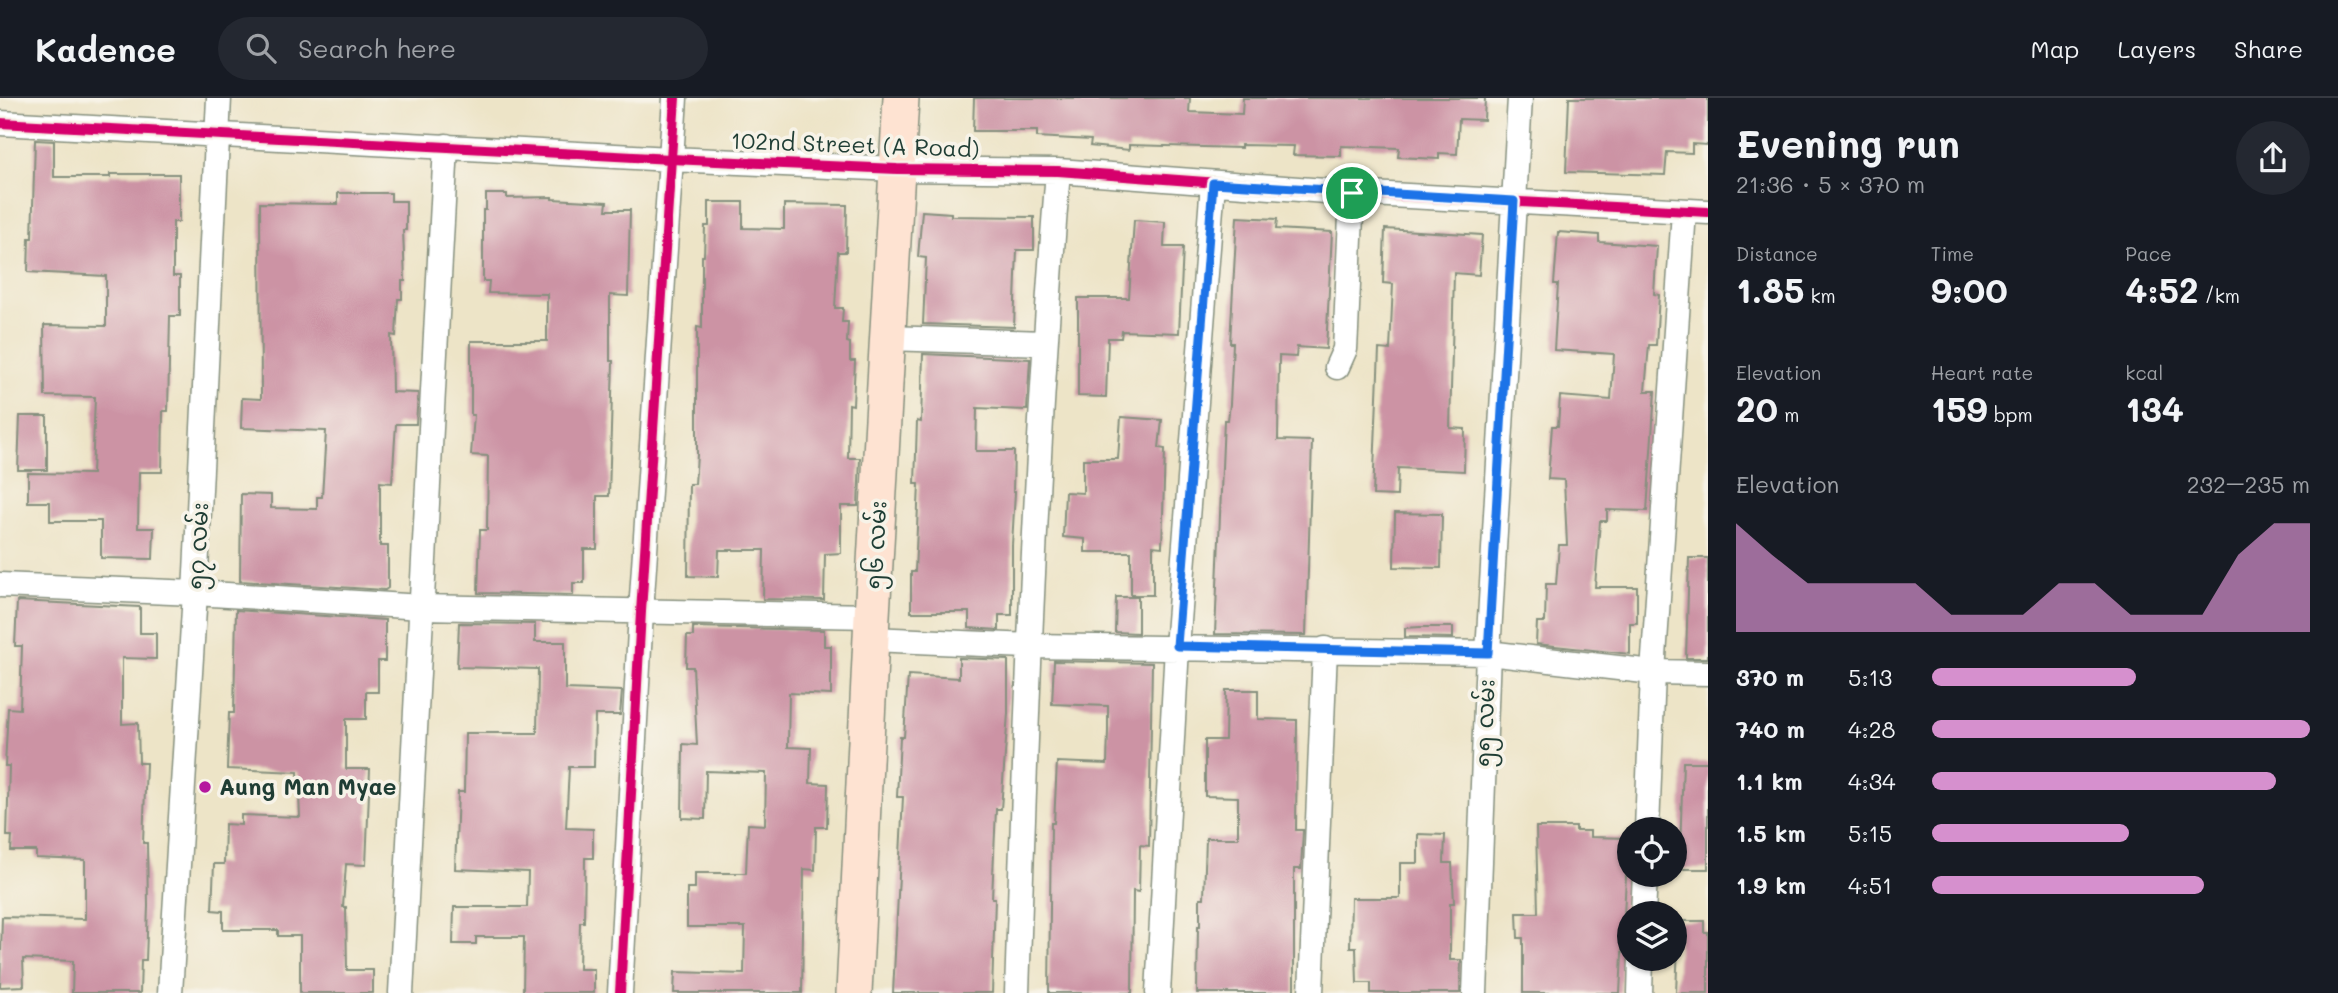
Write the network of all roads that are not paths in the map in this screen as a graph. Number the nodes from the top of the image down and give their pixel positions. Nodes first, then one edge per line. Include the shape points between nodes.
1 (219, 98) edge
2 (675, 98) edge
3 (901, 98) edge
4 (1520, 98) edge
5 (0, 123) edge
6 (218, 134) junction
7 (446, 146) junction
8 (671, 159) junction
9 (897, 169) junction
10 (1058, 171) junction
11 (1213, 183) junction
12 (1352, 193) junction
13 (1514, 201) junction
14 (1696, 212) edge
15 (887, 338) junction
16 (1044, 343) junction
17 (1337, 367) dead end
18 (0, 585) edge
19 (195, 593) junction
20 (422, 607) junction
21 (641, 612) junction
22 (872, 628) junction
23 (1029, 646) junction
24 (1177, 646) junction
25 (1325, 649) junction
26 (1488, 653) junction
27 (1653, 673) junction
28 (1708, 673) edge
29 (1647, 817) edge
30 (1641, 971) edge
31 (170, 993) edge
32 (401, 993) edge
33 (620, 993) edge
34 (854, 993) edge
35 (1017, 993) edge
36 (1158, 993) edge
37 (1311, 993) edge
38 (1475, 993) edge
39 (1640, 993) edge

1 - 6 street, ၅၇ လမ်း
2 - 8 street
3 - 9 street, ၅၆ လမ်း
4 - 13 street, ၅၅ လမ်း
5 - 6 street, 102nd Street (A Road)
6 - 7 street, 102nd Street (A Road)
6 - 19 street, ၅၇ လမ်း
7 - 8 street, 102nd Street (A Road)
7 - 20 street
8 - 9 street, 102nd Street (A Road)
8 - 21 street
9 - 10 street, 102nd Street (A Road)
9 - 15 street, ၅၆ လမ်း
10 - 11 street, 102nd Street (A Road)
10 - 16 street
11 - 12 street, 102nd Street (A Road)
11 - 24 street
12 - 13 street, 102nd Street (A Road)
12 - 17 street via 1345,349
13 - 14 street, 102nd Street (A Road)
13 - 26 street, ၅၅ လမ်း
14 - 27 street
15 - 16 street
15 - 22 street, ၅၆ လမ်း
16 - 23 street
18 - 19 street
19 - 20 street
19 - 31 street, ၅၇ လမ်း
20 - 21 street
20 - 32 street
21 - 22 street
21 - 33 street
22 - 23 street
22 - 34 street, ၅၆ လမ်း
23 - 24 street
23 - 35 street
24 - 25 street
24 - 36 street
25 - 26 street
25 - 37 street
26 - 27 street
26 - 38 street, ၅၅ လမ်း
27 - 28 street
27 - 29 street
30 - 39 street

